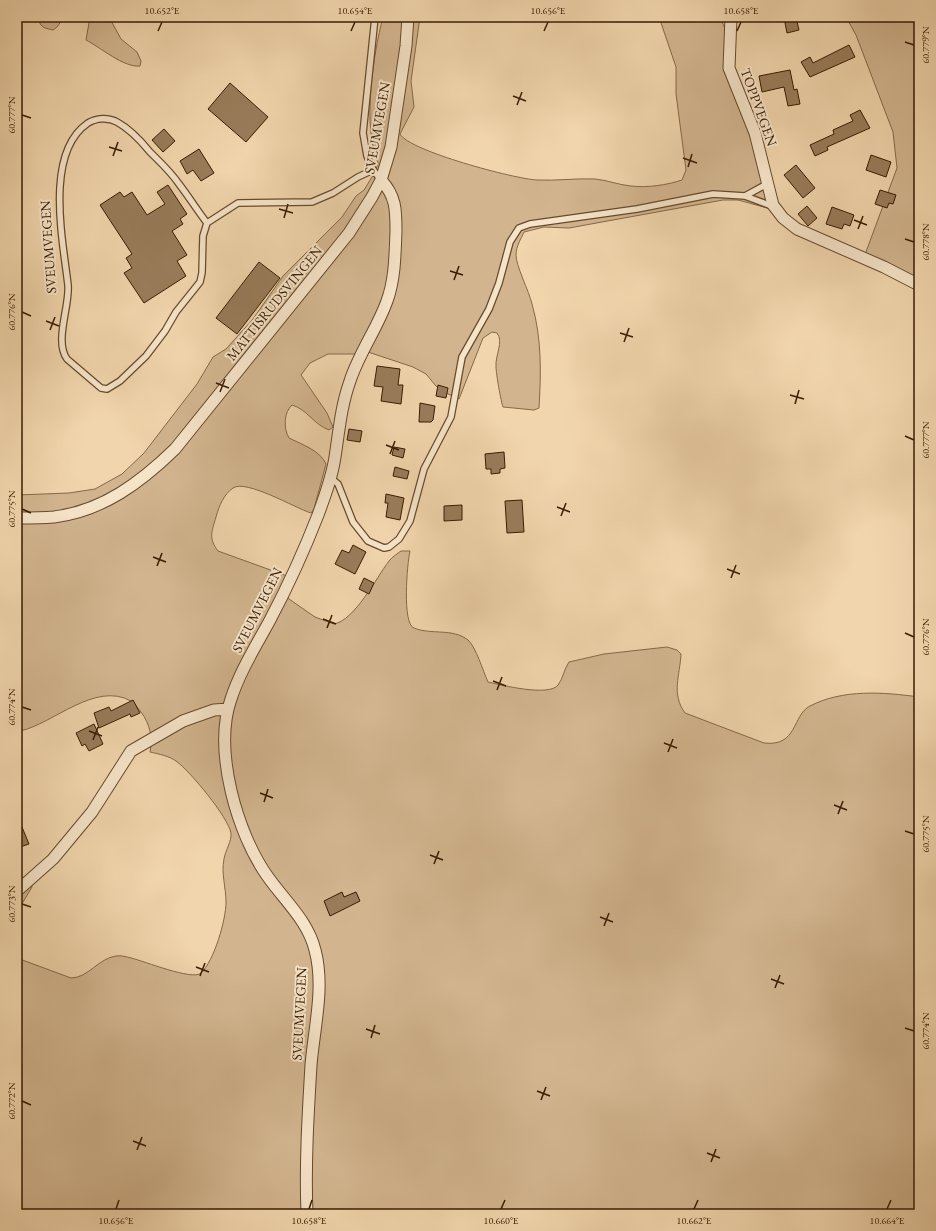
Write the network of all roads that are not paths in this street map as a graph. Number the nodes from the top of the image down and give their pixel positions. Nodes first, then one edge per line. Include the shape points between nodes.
1 (375, 17) edge
2 (408, 17) edge
3 (731, 17) edge
4 (373, 170) junction
5 (381, 180) junction
6 (767, 184) junction
7 (745, 196) junction
8 (773, 205) junction
9 (207, 223) junction
10 (919, 285) edge
11 (331, 478) junction
12 (17, 518) edge
13 (228, 709) junction
14 (17, 891) edge
15 (307, 1214) edge

1 - 4 lane via 363,133 367,156
2 - 5 street, SVEUMVEGEN via 391,147
3 - 6 street, TOPPVEGEN via 729,68 755,133
4 - 5 lane
4 - 9 lane via 358,176 328,196 312,202 238,203
5 - 11 street, SVEUMVEGEN via 388,188 395,204 393,278 386,304 349,382
5 - 12 street, MATTISRUDSVINGEN via 349,233 282,319 175,449 151,472 120,495 95,506 55,516
6 - 7 lane
6 - 8 street, TOPPVEGEN
7 - 8 lane
7 - 11 lane via 713,194 637,209 530,224 519,228 510,242 489,309 462,357 451,417 424,468 410,521 399,539 384,548 368,541 354,522 338,484
8 - 10 street, TOPPVEGEN via 797,230 884,267
9 - 9 lane, SVEUMVEGEN via 203,236 200,282 146,356 120,381 107,389 101,388 67,359 63,354 62,344 68,286 62,246 59,185 68,150 80,129 91,121 104,118 116,121 178,182
11 - 13 street, SVEUMVEGEN via 302,554 238,682
13 - 14 street via 214,710 183,721 131,751 92,812 52,859
13 - 15 street, SVEUMVEGEN via 224,747 241,825 267,877 308,929 318,963 306,1177

